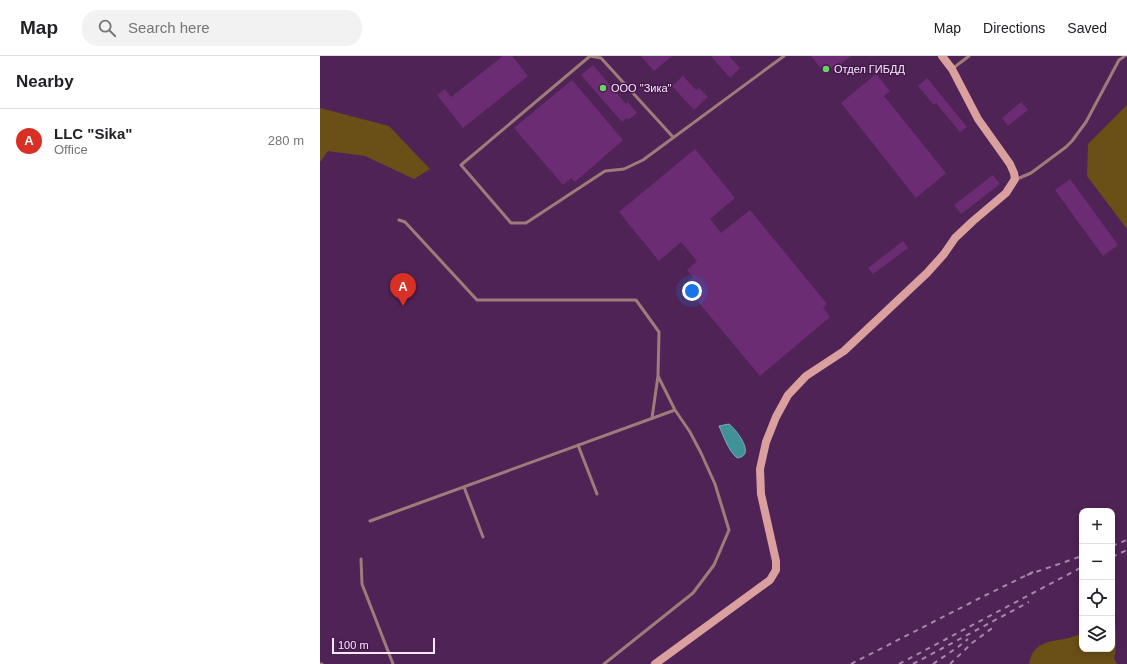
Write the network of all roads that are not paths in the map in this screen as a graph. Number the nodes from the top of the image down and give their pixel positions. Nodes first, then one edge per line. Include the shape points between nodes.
1 (784, 56) edge
2 (942, 56) edge
3 (969, 56) edge
4 (1125, 56) edge
5 (952, 70) junction
6 (673, 138) junction
7 (1015, 179) junction
8 (399, 220) dead end
9 (658, 376) junction
10 (676, 410) junction
11 (652, 418) junction
12 (578, 445) junction
13 (464, 487) junction
14 (597, 494) dead end
15 (370, 521) dead end
16 (483, 537) dead end
17 (361, 559) dead end
18 (393, 664) edge
19 (604, 664) edge
20 (655, 664) edge

1 - 6 lane
2 - 5 street
3 - 5 lane
4 - 7 lane via 1119,60 1086,122 1072,141 1031,173
5 - 7 street via 978,119 1010,164
6 - 6 lane via 602,58 590,56 461,165 511,223 526,224 605,171 624,169 643,160
7 - 20 street via 1006,193 955,238 927,273 844,351 806,376 788,395 766,442 760,469 761,494 776,570 770,580
8 - 9 lane via 405,222 477,300 636,300 659,332
9 - 10 lane
9 - 11 lane
10 - 11 lane
10 - 19 lane via 690,432 715,484 729,530 728,536 714,565 693,593
11 - 12 lane
12 - 13 lane
12 - 14 lane
13 - 15 lane
13 - 16 lane
17 - 18 lane via 362,584

